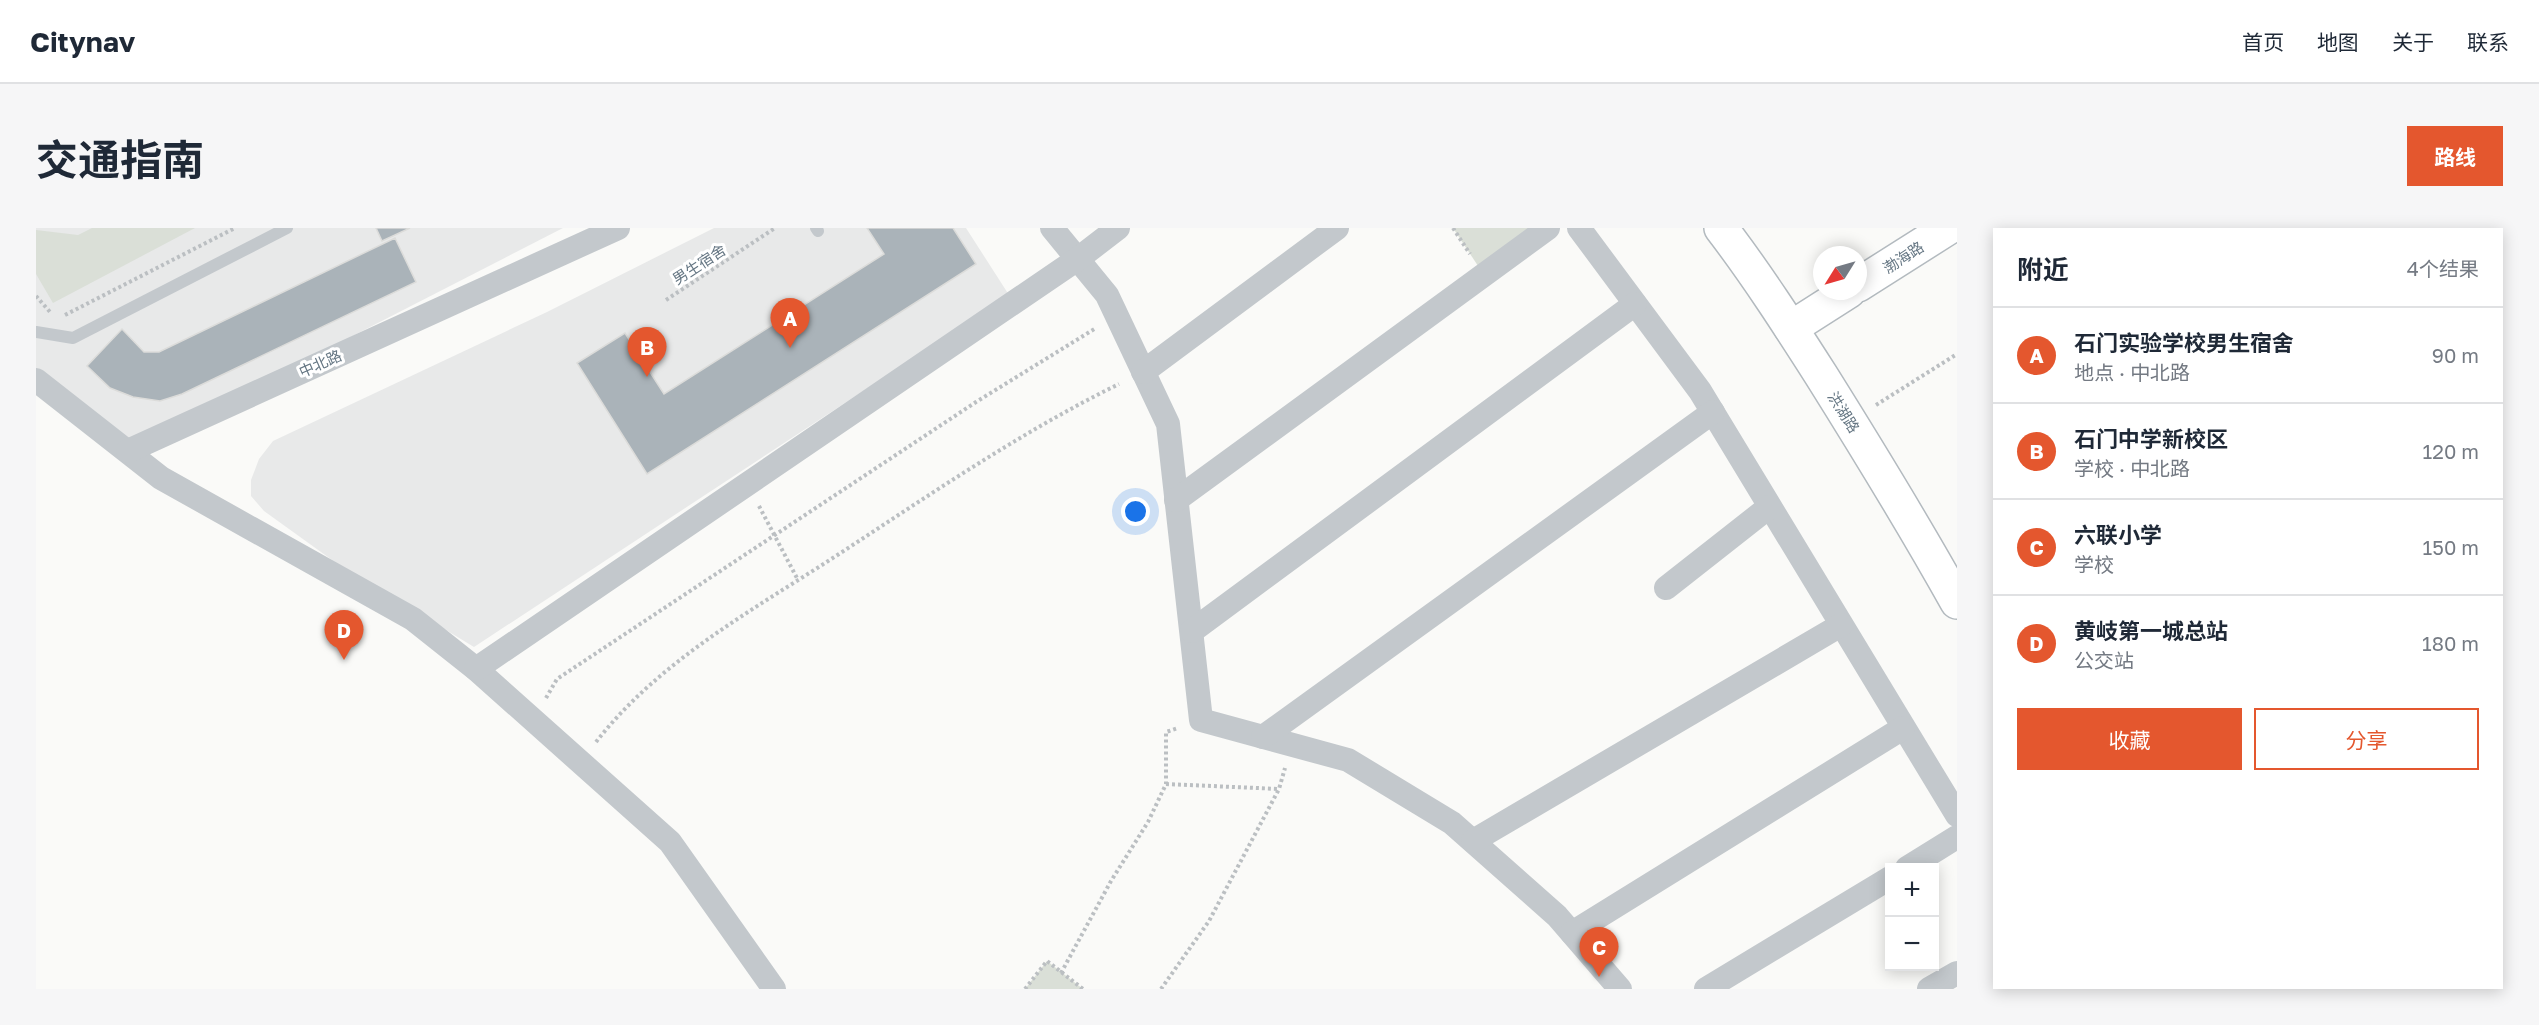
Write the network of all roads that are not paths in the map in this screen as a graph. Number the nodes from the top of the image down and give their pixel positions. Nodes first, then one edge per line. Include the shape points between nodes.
1 (287, 228) edge
2 (618, 228) edge
3 (1052, 228) edge
4 (1118, 228) edge
5 (1337, 228) edge
6 (1548, 228) edge
7 (1579, 228) edge
8 (1721, 228) edge
9 (1948, 228) edge
10 (1079, 258) junction
11 (1867, 279) edge
12 (1835, 300) edge
13 (1635, 304) junction
14 (1791, 328) junction
15 (36, 332) edge
16 (1143, 372) junction
17 (36, 380) edge
18 (1713, 412) junction
19 (128, 451) junction
20 (1176, 500) junction
21 (1769, 507) junction
22 (1666, 588) dead end
23 (1957, 603) edge
24 (1841, 625) junction
25 (1192, 631) junction
26 (476, 669) junction
27 (1903, 728) junction
28 (1263, 737) junction
29 (1957, 815) edge
30 (1957, 837) edge
31 (1473, 841) junction
32 (1913, 863) edge
33 (1885, 881) edge
34 (1572, 933) junction
35 (1957, 973) edge
36 (774, 989) edge
37 (1620, 989) edge
38 (1706, 989) edge
39 (1929, 989) edge

1 - 15 lane via 73,338
2 - 19 street, 中北路
3 - 10 street
4 - 10 street
5 - 16 street
6 - 20 street
7 - 13 street
8 - 14 street, 洪湖路
9 - 11 street, 渤海路
10 - 16 street via 1107,295
10 - 26 street
12 - 14 street
13 - 18 street
13 - 25 street
14 - 23 street, 洪湖路 via 1896,495
16 - 20 street via 1168,424
17 - 19 street
18 - 21 street
18 - 28 street
19 - 26 street via 160,478 413,619
20 - 25 street
21 - 22 street
21 - 24 street
24 - 27 street
24 - 31 street
25 - 28 street via 1201,720
26 - 36 street via 670,842
27 - 29 street
27 - 34 street
28 - 31 street via 1348,760 1452,823
30 - 32 street
31 - 34 street
33 - 38 street
34 - 37 street
35 - 39 street

